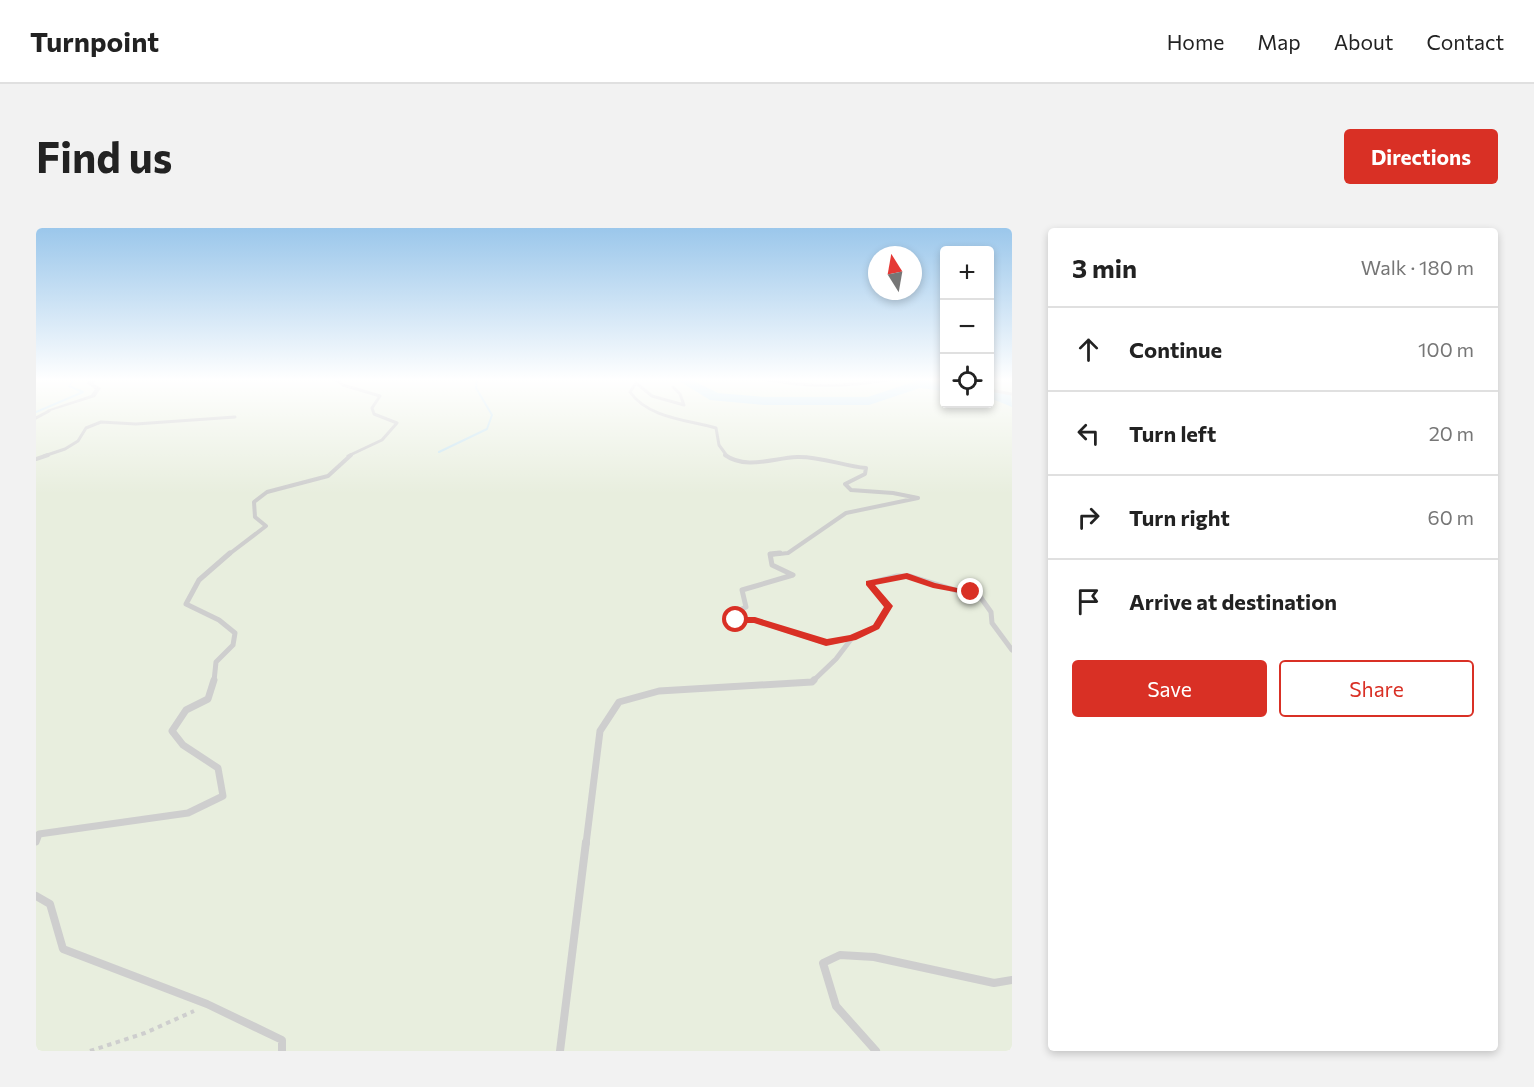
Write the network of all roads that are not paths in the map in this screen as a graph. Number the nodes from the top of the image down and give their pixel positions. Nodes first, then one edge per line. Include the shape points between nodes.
1 (229, 417) edge
2 (383, 417) edge
3 (678, 417) edge
4 (36, 459) edge
5 (852, 638) junction
6 (1012, 650) edge
7 (36, 842) edge
8 (36, 896) edge
9 (1012, 980) edge
10 (282, 1051) edge
11 (560, 1051) edge
12 (876, 1051) edge

1 - 4 lane via 99,423 84,428 78,441 65,449
2 - 7 lane via 397,423 382,440 348,456 328,476 267,492 254,502 255,517 266,526 200,576 190,590 186,604 219,620 235,633 233,645 216,662 208,699 186,710 172,731 183,745 218,768 223,796 188,813 39,834
3 - 5 lane via 716,428 717,444 726,457 748,464 803,457 866,468 865,474 845,484 851,490 918,498 846,513 789,552 770,554 772,565 793,575 742,590 746,607 727,616 755,620 826,643
5 - 6 lane via 876,627 889,606 869,583 907,576 933,586 971,592 989,604 992,623
5 - 11 lane via 812,682 658,691 619,702 600,731
8 - 10 lane via 50,904 63,949 207,1004 282,1040
9 - 12 lane via 994,983 874,957 840,955 823,963 836,1006

